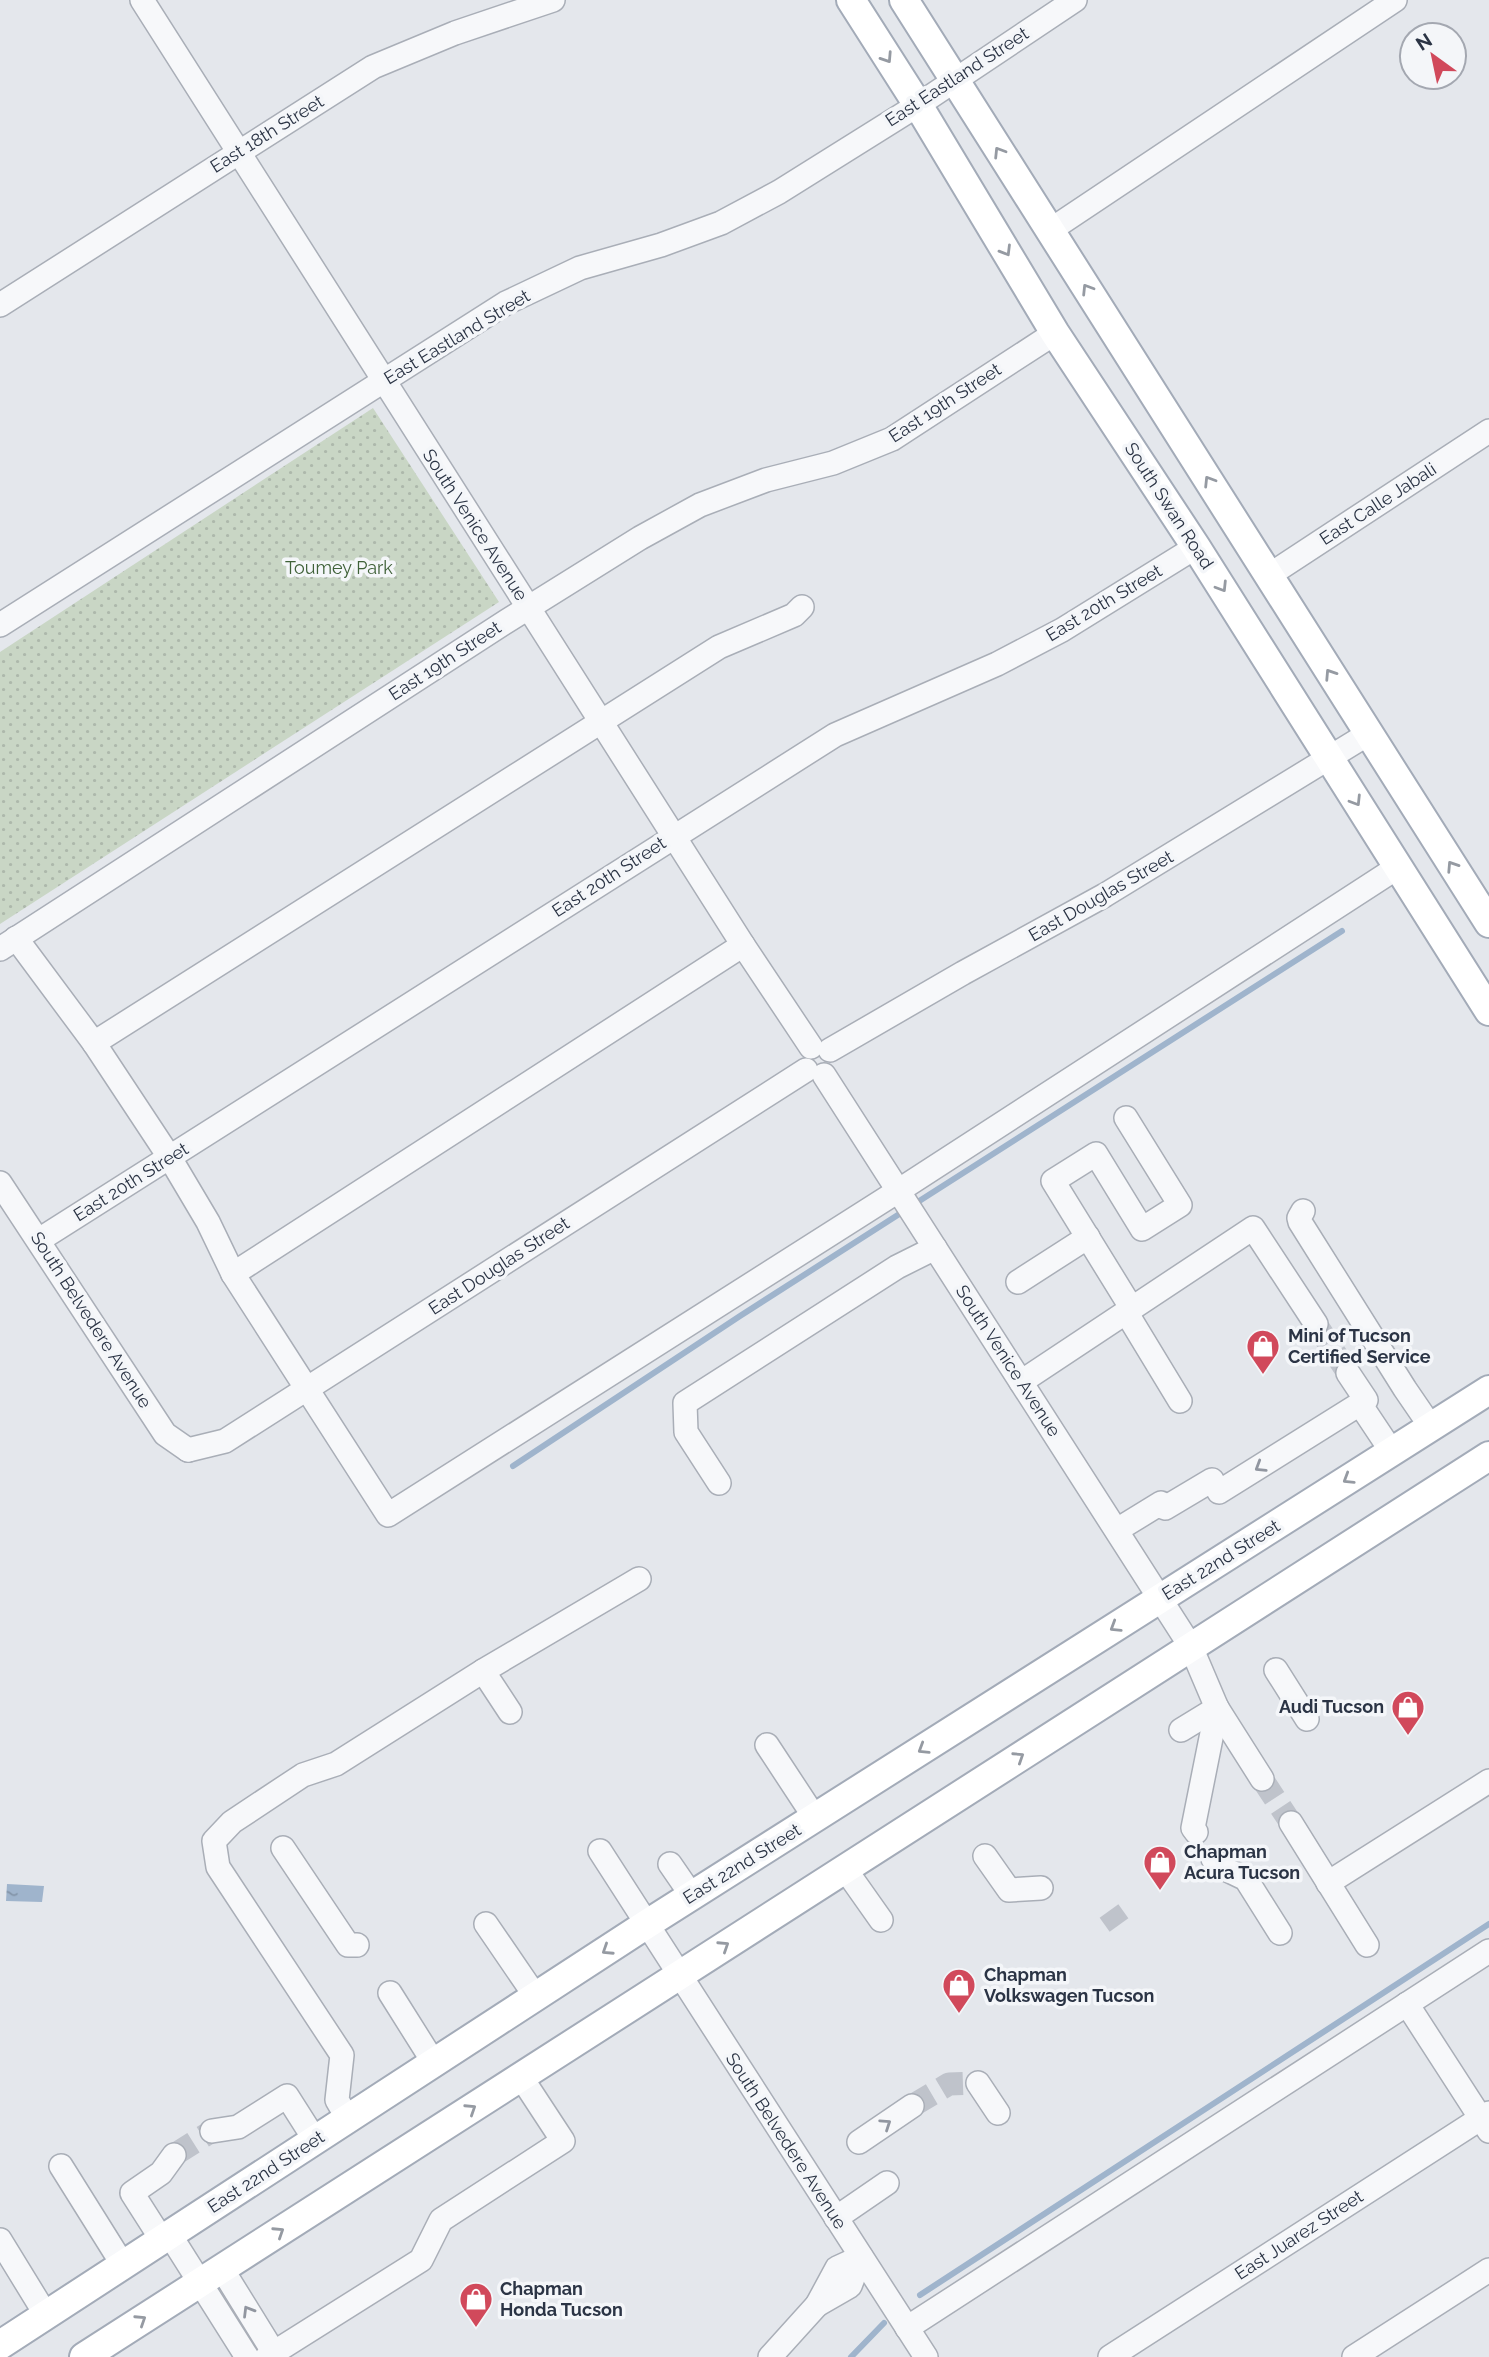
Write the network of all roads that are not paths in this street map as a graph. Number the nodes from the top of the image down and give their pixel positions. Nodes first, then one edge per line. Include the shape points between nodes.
1 (142, 0) edge
2 (553, 0) edge
3 (851, 0) edge
4 (904, 0) edge
5 (1075, 0) edge
6 (1395, 0) edge
7 (954, 81) junction
8 (918, 105) junction
9 (238, 152) junction
10 (1049, 231) junction
11 (0, 305) edge
12 (1055, 333) junction
13 (383, 382) junction
14 (1489, 430) edge
15 (1196, 547) junction
16 (1268, 576) junction
17 (802, 607) dead end
18 (528, 608) junction
19 (0, 625) edge
20 (601, 721) junction
21 (1368, 734) junction
22 (1329, 758) junction
23 (674, 836) junction
24 (1398, 867) junction
25 (1489, 923) edge
26 (8, 944) edge
27 (743, 945) junction
28 (1489, 1011) edge
29 (94, 1043) junction
30 (817, 1061) junction
31 (1126, 1118) dead end
32 (170, 1158) junction
33 (0, 1183) edge
34 (898, 1191) junction
35 (1303, 1211) dead end
36 (1088, 1237) junction
37 (39, 1240) junction
38 (935, 1248) junction
39 (233, 1274) junction
40 (1018, 1282) dead end
41 (1129, 1310) junction
42 (1316, 1324) tunnel mouth
43 (1348, 1373) tunnel mouth
44 (1021, 1382) junction
45 (306, 1389) junction
46 (1489, 1390) edge
47 (1180, 1401) dead end
48 (1360, 1405) junction
49 (1431, 1427) junction
50 (1392, 1452) junction
51 (187, 1456) joint
52 (1489, 1456) edge
53 (719, 1483) dead end
54 (1116, 1530) junction
55 (639, 1579) dead end
56 (1160, 1598) junction
57 (1191, 1647) junction
58 (1276, 1670) dead end
59 (483, 1671) junction
60 (1217, 1708) junction
61 (510, 1712) dead end
62 (1307, 1719) dead end
63 (1181, 1730) dead end
64 (767, 1745) dead end
65 (1262, 1779) tunnel mouth
66 (1489, 1781) edge
67 (815, 1818) junction
68 (1291, 1824) tunnel mouth
69 (1196, 1832) dead end
70 (283, 1848) dead end
71 (600, 1851) dead end
72 (985, 1856) dead end
73 (1213, 1859) dead end
74 (670, 1864) dead end
75 (845, 1868) junction
76 (1328, 1883) junction
77 (1041, 1888) dead end
78 (692, 1896) junction
79 (881, 1920) dead end
80 (486, 1924) dead end
81 (647, 1924) junction
82 (1280, 1933) dead end
83 (357, 1945) dead end
84 (1367, 1945) dead end
85 (1489, 1951) edge
86 (680, 1975) junction
87 (390, 1993) dead end
88 (536, 1997) junction
89 (1408, 2004) junction
90 (434, 2063) junction
91 (521, 2077) junction
92 (978, 2083) dead end
93 (912, 2106) tunnel mouth
94 (998, 2113) dead end
95 (348, 2119) junction
96 (1486, 2121) edge
97 (212, 2131) tunnel mouth
98 (315, 2140) junction
99 (859, 2142) dead end
100 (174, 2155) tunnel mouth
101 (61, 2166) dead end
102 (887, 2183) dead end
103 (836, 2218) junction
104 (166, 2238) junction
105 (0, 2240) edge
106 (861, 2257) junction
107 (123, 2265) junction
108 (1489, 2270) edge
109 (211, 2276) junction
110 (46, 2315) junction
111 (907, 2328) junction
112 (0, 2345) edge
113 (270, 2355) edge
114 (84, 2357) edge
115 (247, 2357) edge
116 (770, 2357) edge
117 (926, 2357) edge
118 (1110, 2357) edge
119 (1354, 2357) edge

1 - 9 street, South Venice Avenue
2 - 9 street, East 18th Street via 373,67
3 -> 8 main road, South Swan Road
4 - 7 main road
5 - 7 street, East Eastland Street
6 - 10 street
7 - 8 street, East Eastland Street
10 -> 7 main road
8 -> 12 main road, South Swan Road
8 - 13 street, East Eastland Street via 721,223 661,246 580,268 506,303
9 - 11 street, East 18th Street
9 - 13 street, South Venice Avenue
16 -> 10 main road
12 - 15 main road, South Swan Road
12 - 18 street, East 19th Street via 892,439 833,464 766,480 700,505
13 - 18 street, South Venice Avenue
13 - 19 street, East Eastland Street
14 - 16 street, East Calle Jabali
15 -> 22 main road, South Swan Road
15 - 23 street, East 20th Street via 1062,630 997,664 835,735
21 -> 16 main road
17 - 20 street via 794,615 719,646
18 - 20 street, South Venice Avenue
18 - 26 street, East 19th Street
20 - 23 street, South Venice Avenue
20 - 29 street
21 - 22 street, East Douglas Street
25 -> 21 main road
22 -> 24 main road, South Swan Road
22 - 30 street, East Douglas Street via 1105,895
23 - 27 street, South Venice Avenue
23 - 32 street, East 20th Street
24 - 28 main road, South Swan Road
24 - 34 street
26 - 29 street
27 - 30 street, South Venice Avenue
27 - 39 street
29 - 32 street
30 - 34 street, South Venice Avenue
30 - 45 street, East Douglas Street
31 - 36 street via 1180,1205 1142,1229 1096,1154 1053,1181
32 - 37 street, East 20th Street
32 - 39 street
33 - 37 street, South Belvedere Avenue
34 - 38 street, South Venice Avenue
34 - 45 street via 388,1515
35 - 49 street via 1300,1222
36 - 40 street
36 - 41 street
37 - 51 street, South Belvedere Avenue via 164,1434
38 - 44 street, South Venice Avenue
38 - 53 street via 685,1403 686,1432
39 - 45 street
41 - 42 street via 1253,1228
41 - 44 street
41 - 47 street
43 - 48 street via 1366,1400
44 - 54 street, South Venice Avenue
45 - 51 street, East Douglas Street via 225,1441
46 - 49 main road, East 22nd Street
48 - 50 street
48 -> 54 street via 1219,1492 1212,1480
49 - 50 main road, East 22nd Street
50 -> 56 main road, East 22nd Street
52 - 57 main road
54 - 56 street, South Venice Avenue
55 - 59 street
56 - 57 street, South Venice Avenue
56 -> 67 main road, East 22nd Street
57 - 60 street, South Venice Avenue
75 -> 57 main road
58 - 62 street
59 - 61 street
59 - 95 street via 336,1764 303,1775 232,1822 214,1841 218,1867 342,2055 337,2100
60 - 63 street
60 - 65 street, South Venice Avenue
60 - 69 street via 1193,1828
64 - 67 street
66 - 76 street
67 - 78 main road, East 22nd Street
68 - 76 street
70 - 83 street via 348,1945
71 - 81 street, South Belvedere Avenue
72 - 77 street via 1009,1890
73 - 82 street via 1246,1878
74 - 78 street
75 - 79 street
86 -> 75 main road
76 - 84 street
78 - 81 main road, East 22nd Street
80 - 88 street
81 - 86 street, South Belvedere Avenue
81 -> 88 main road, East 22nd Street
85 - 89 street
86 - 91 main road
86 - 103 street, South Belvedere Avenue
87 - 90 street
88 - 90 main road, East 22nd Street
89 - 96 street
89 - 111 street
90 - 95 main road, East 22nd Street
109 -> 91 main road
91 - 113 street via 563,2141 440,2220 421,2260
92 - 94 street
99 -> 93 street
95 - 98 main road, East 22nd Street
96 - 118 street, East Juarez Street
97 - 98 street via 238,2127 287,2096
98 - 104 main road, East 22nd Street
100 - 104 street via 161,2174 132,2193
101 - 107 street
102 - 103 street
103 - 106 street, South Belvedere Avenue
104 - 107 main road, East 22nd Street
104 - 109 street
105 - 110 street
106 - 111 street, South Belvedere Avenue
106 - 116 street via 837,2268 817,2305
107 - 110 main road, East 22nd Street
108 - 119 street
113 -> 109 street
114 -> 109 main road
109 - 115 street
110 - 112 main road, East 22nd Street
111 - 117 street, South Belvedere Avenue

